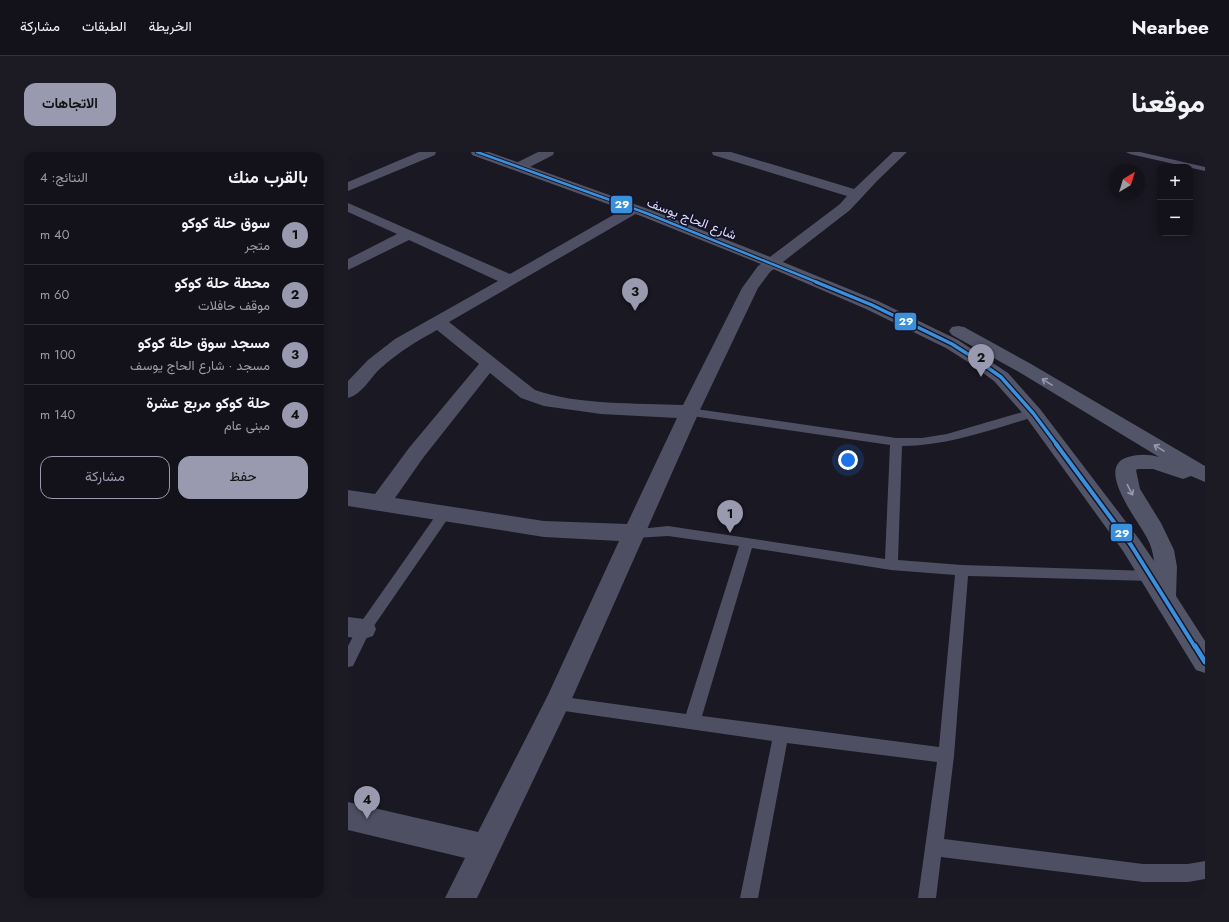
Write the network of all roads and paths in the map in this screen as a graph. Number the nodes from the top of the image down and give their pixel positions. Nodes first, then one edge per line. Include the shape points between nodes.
1 (430, 152) edge
2 (478, 152) edge
3 (510, 152) edge
4 (548, 152) edge
5 (718, 152) edge
6 (1130, 152) edge
7 (897, 153) edge
8 (533, 160) junction
9 (519, 167) junction
10 (1205, 169) edge
11 (348, 187) edge
12 (857, 195) junction
13 (348, 207) edge
14 (634, 209) junction
15 (409, 234) junction
16 (772, 252) junction
17 (348, 265) edge
18 (510, 280) junction
19 (438, 322) junction
20 (489, 363) junction
21 (348, 392) edge
22 (689, 412) junction
23 (1033, 413) junction
24 (896, 442) junction
25 (1205, 475) edge
26 (1205, 481) edge
27 (348, 498) edge
28 (381, 502) junction
29 (444, 514) junction
30 (635, 533) junction
31 (747, 542) junction
32 (891, 565) junction
33 (962, 570) junction
34 (1151, 576) junction
35 (1164, 597) junction
36 (356, 628) edge
37 (348, 661) edge
38 (1205, 662) edge
39 (557, 703) junction
40 (692, 722) junction
41 (781, 735) junction
42 (946, 756) junction
43 (348, 816) edge
44 (933, 846) junction
45 (484, 848) junction
46 (1205, 870) edge
47 (461, 898) edge
48 (749, 898) edge
49 (927, 898) edge

1 - 11 street
2 - 9 main road, شارع الحاج يوسف
3 - 8 main road, شارع الحاج يوسف
4 - 8 street
5 - 12 street
6 - 10 lane
7 - 12 street
8 - 9 street
8 - 16 main road, شارع الحاج يوسف
9 - 14 main road, شارع الحاج يوسف
12 - 16 street via 845,207
13 - 15 street
14 - 16 main road, شارع الحاج يوسف
14 - 18 street
15 - 17 street
15 - 18 street
16 - 22 street via 764,269 750,288
16 - 23 main road via 952,344 1001,376
25 -> 16 main road via 1025,368 924,313 844,277
18 - 19 street
19 - 20 street
19 - 21 street via 401,343 374,364
20 - 22 street via 528,394 544,400 601,408
20 - 28 street via 416,453
22 - 24 lane
22 - 30 street
23 - 24 lane via 947,438 922,442
23 - 34 main road
24 - 32 lane
26 -> 35 main road via 1154,463 1130,462 1125,467 1125,478 1130,490 1164,551
27 - 28 street
28 - 29 street
29 - 30 street via 544,529
29 - 36 lane
30 - 31 lane via 668,531
30 - 39 street
31 - 32 lane
31 - 40 lane
32 - 33 lane
33 - 34 lane
33 - 42 lane
34 - 35 main road
35 - 38 main road
36 - 37 lane
39 - 40 lane
39 - 45 street
40 - 41 lane
41 - 42 lane
41 - 48 lane
42 - 44 lane
43 - 45 street
44 - 46 lane via 1143,873 1188,873
44 - 49 lane
45 - 47 street

